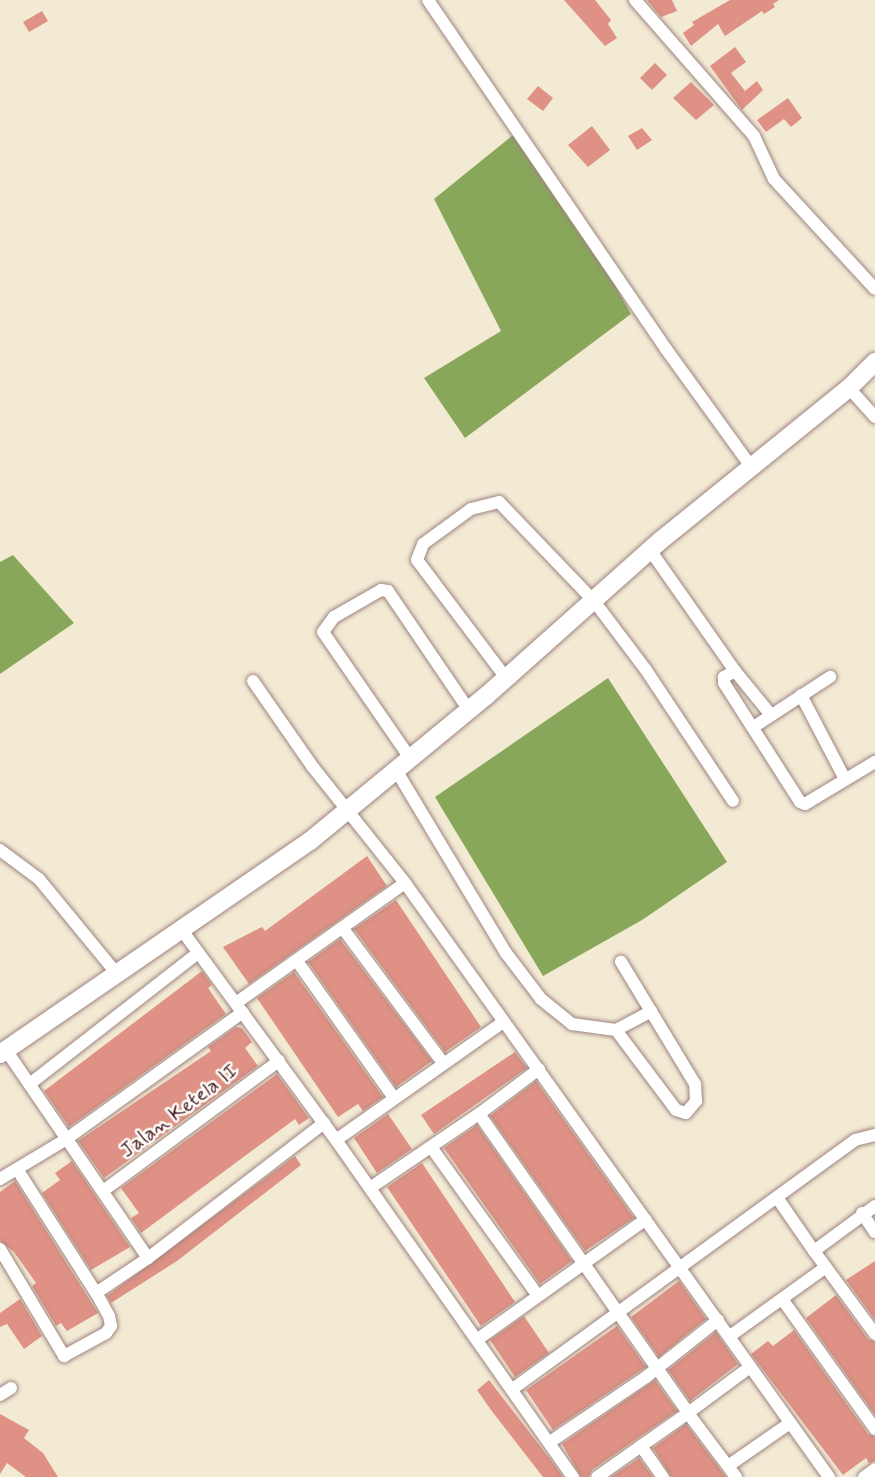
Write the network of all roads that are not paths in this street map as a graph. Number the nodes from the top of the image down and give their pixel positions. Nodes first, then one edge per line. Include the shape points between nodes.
1 (428, 0) edge
2 (635, 0) edge
3 (875, 289) edge
4 (875, 362) edge
5 (849, 388) junction
6 (875, 417) edge
7 (752, 468) junction
8 (650, 550) junction
9 (594, 601) junction
10 (735, 671) junction
11 (830, 677) dead end
12 (506, 678) junction
13 (253, 681) dead end
14 (801, 695) junction
15 (469, 710) junction
16 (771, 715) junction
17 (755, 726) junction
18 (410, 758) junction
19 (875, 762) edge
20 (396, 770) junction
21 (845, 779) junction
22 (733, 801) dead end
23 (349, 809) junction
24 (0, 850) edge
25 (405, 883) junction
26 (181, 928) junction
27 (344, 930) junction
28 (198, 953) junction
29 (297, 961) junction
30 (621, 962) dead end
31 (117, 974) junction
32 (239, 1008) junction
33 (651, 1011) junction
34 (503, 1022) junction
35 (616, 1030) junction
36 (3, 1052) edge
37 (279, 1061) junction
38 (443, 1063) junction
39 (538, 1070) junction
40 (31, 1083) junction
41 (394, 1098) junction
42 (479, 1114) junction
43 (324, 1123) junction
44 (875, 1135) edge
45 (65, 1140) junction
46 (336, 1140) junction
47 (431, 1147) junction
48 (17, 1169) junction
49 (0, 1179) edge
50 (370, 1188) junction
51 (103, 1191) junction
52 (778, 1199) junction
53 (875, 1206) edge
54 (862, 1214) junction
55 (646, 1219) junction
56 (875, 1232) edge
57 (0, 1248) edge
58 (814, 1251) junction
59 (148, 1258) junction
60 (585, 1262) junction
61 (826, 1267) junction
62 (682, 1269) junction
63 (96, 1293) junction
64 (538, 1296) junction
65 (782, 1299) junction
66 (620, 1313) junction
67 (718, 1320) junction
68 (875, 1334) edge
69 (730, 1336) junction
70 (478, 1339) junction
71 (657, 1367) junction
72 (750, 1367) junction
73 (11, 1388) dead end
74 (514, 1388) junction
75 (0, 1395) edge
76 (688, 1413) junction
77 (790, 1423) junction
78 (875, 1429) edge
79 (550, 1442) junction
80 (641, 1446) junction
81 (728, 1466) junction
82 (875, 1469) edge
83 (573, 1477) edge
84 (597, 1477) edge
85 (663, 1477) edge
86 (736, 1477) edge
87 (829, 1477) edge
88 (864, 1477) edge

1 - 7 street
2 - 3 street via 754,136 774,179
4 - 5 street
5 - 6 street
5 - 7 street
7 - 8 street
8 - 9 street
8 - 10 street
9 - 12 street
9 - 12 street via 499,502 471,509 423,544 417,560
9 - 22 street via 646,670
10 - 16 street
10 - 17 street via 724,677 724,683
11 - 14 street
12 - 15 street
13 - 23 street via 312,766
14 - 16 street
14 - 21 street
15 - 18 street
15 - 18 street via 390,593 381,590 334,617 322,632
16 - 17 street
17 - 21 street via 802,804
18 - 20 street
19 - 21 street
20 - 23 street
20 - 35 street via 506,953 541,999 572,1024
23 - 25 street
23 - 26 street
24 - 31 street via 39,879
25 - 27 street
25 - 34 street
26 - 28 street
26 - 31 street
27 - 29 street
27 - 38 street
28 - 32 street
28 - 40 street
29 - 32 street
29 - 41 street
30 - 33 street
31 - 36 street
32 - 37 street
32 - 45 street
33 - 35 street
33 - 35 street via 695,1084 696,1101 686,1113 676,1110
34 - 38 street
34 - 39 street
36 - 40 street
37 - 43 street
37 - 51 street, Jalan Ketela II
38 - 41 street
39 - 42 street
39 - 55 street
40 - 45 street
41 - 46 street
42 - 47 street
42 - 60 street
43 - 46 street
43 - 59 street
44 - 52 street via 855,1140
45 - 48 street
45 - 51 street
46 - 50 street
47 - 50 street
47 - 64 street
48 - 49 street
48 - 63 street
50 - 70 street
51 - 59 street
52 - 58 street
52 - 62 street
53 - 54 street
54 - 56 street
54 - 58 street
55 - 60 street
55 - 62 street
57 - 63 street via 64,1356 111,1326
58 - 61 street
59 - 63 street
60 - 64 street
60 - 66 street
61 - 65 street
61 - 68 street
62 - 66 street
62 - 67 street
64 - 70 street
65 - 69 street
65 - 78 street
66 - 71 street
66 - 74 street
67 - 69 street
67 - 71 street
69 - 72 street
70 - 74 street
71 - 76 street
71 - 79 street
72 - 76 street
72 - 77 street
73 - 75 street
74 - 79 street
76 - 80 street
76 - 81 street
77 - 81 street
77 - 87 street
79 - 83 street
80 - 84 street
80 - 85 street
81 - 86 street
82 - 88 street

